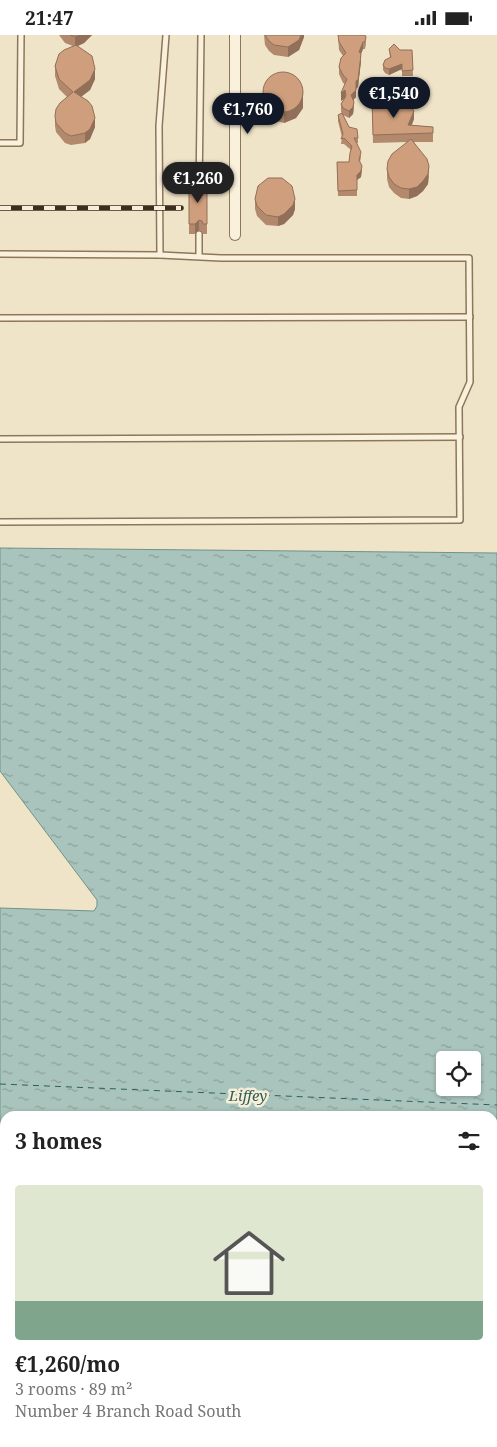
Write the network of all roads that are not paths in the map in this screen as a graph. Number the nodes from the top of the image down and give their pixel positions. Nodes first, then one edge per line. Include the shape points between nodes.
1 (21, 35) edge
2 (166, 35) edge
3 (201, 35) edge
4 (236, 35) edge
5 (0, 143) edge
6 (199, 193) edge
7 (199, 234) dead end
8 (235, 235) dead end
9 (0, 254) edge
10 (160, 255) junction
11 (199, 255) junction
12 (470, 317) junction
13 (0, 318) edge
14 (460, 437) junction
15 (0, 439) edge
16 (0, 522) edge

1 - 5 lane via 20,143
2 - 10 lane via 160,126
3 - 6 lane
4 - 8 street
7 - 11 lane
9 - 10 lane
10 - 11 lane
11 - 12 lane via 469,258
12 - 13 lane
12 - 14 lane via 470,382 459,407
14 - 15 lane
14 - 16 lane via 460,520

